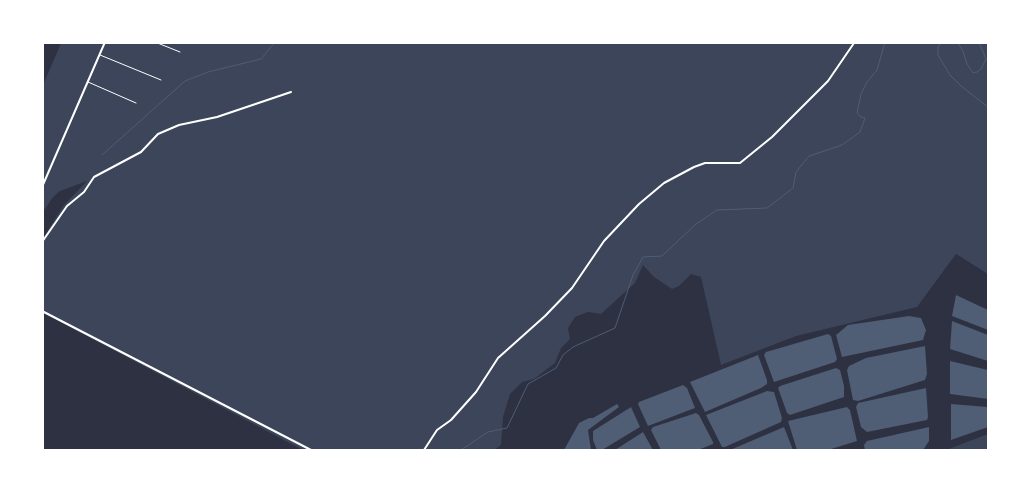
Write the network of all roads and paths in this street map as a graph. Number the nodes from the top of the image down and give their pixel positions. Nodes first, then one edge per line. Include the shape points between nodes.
1 (105, 42) edge
2 (155, 42) edge
3 (854, 43) edge
4 (180, 52) dead end
5 (100, 55) junction
6 (161, 80) dead end
7 (88, 82) junction
8 (291, 92) dead end
9 (136, 103) dead end
10 (42, 187) edge
11 (42, 242) edge
12 (42, 311) edge
13 (311, 450) edge
14 (424, 450) edge

1 - 5 street
2 - 4 lane
3 - 14 street via 828,80 772,137 740,163 694,166 664,183 639,204 604,241 572,288 498,358 476,392 451,420 436,430
5 - 6 lane
5 - 7 street
7 - 9 lane
7 - 10 street
8 - 11 street via 158,134 141,152 94,177 84,192 66,206
12 - 13 street

